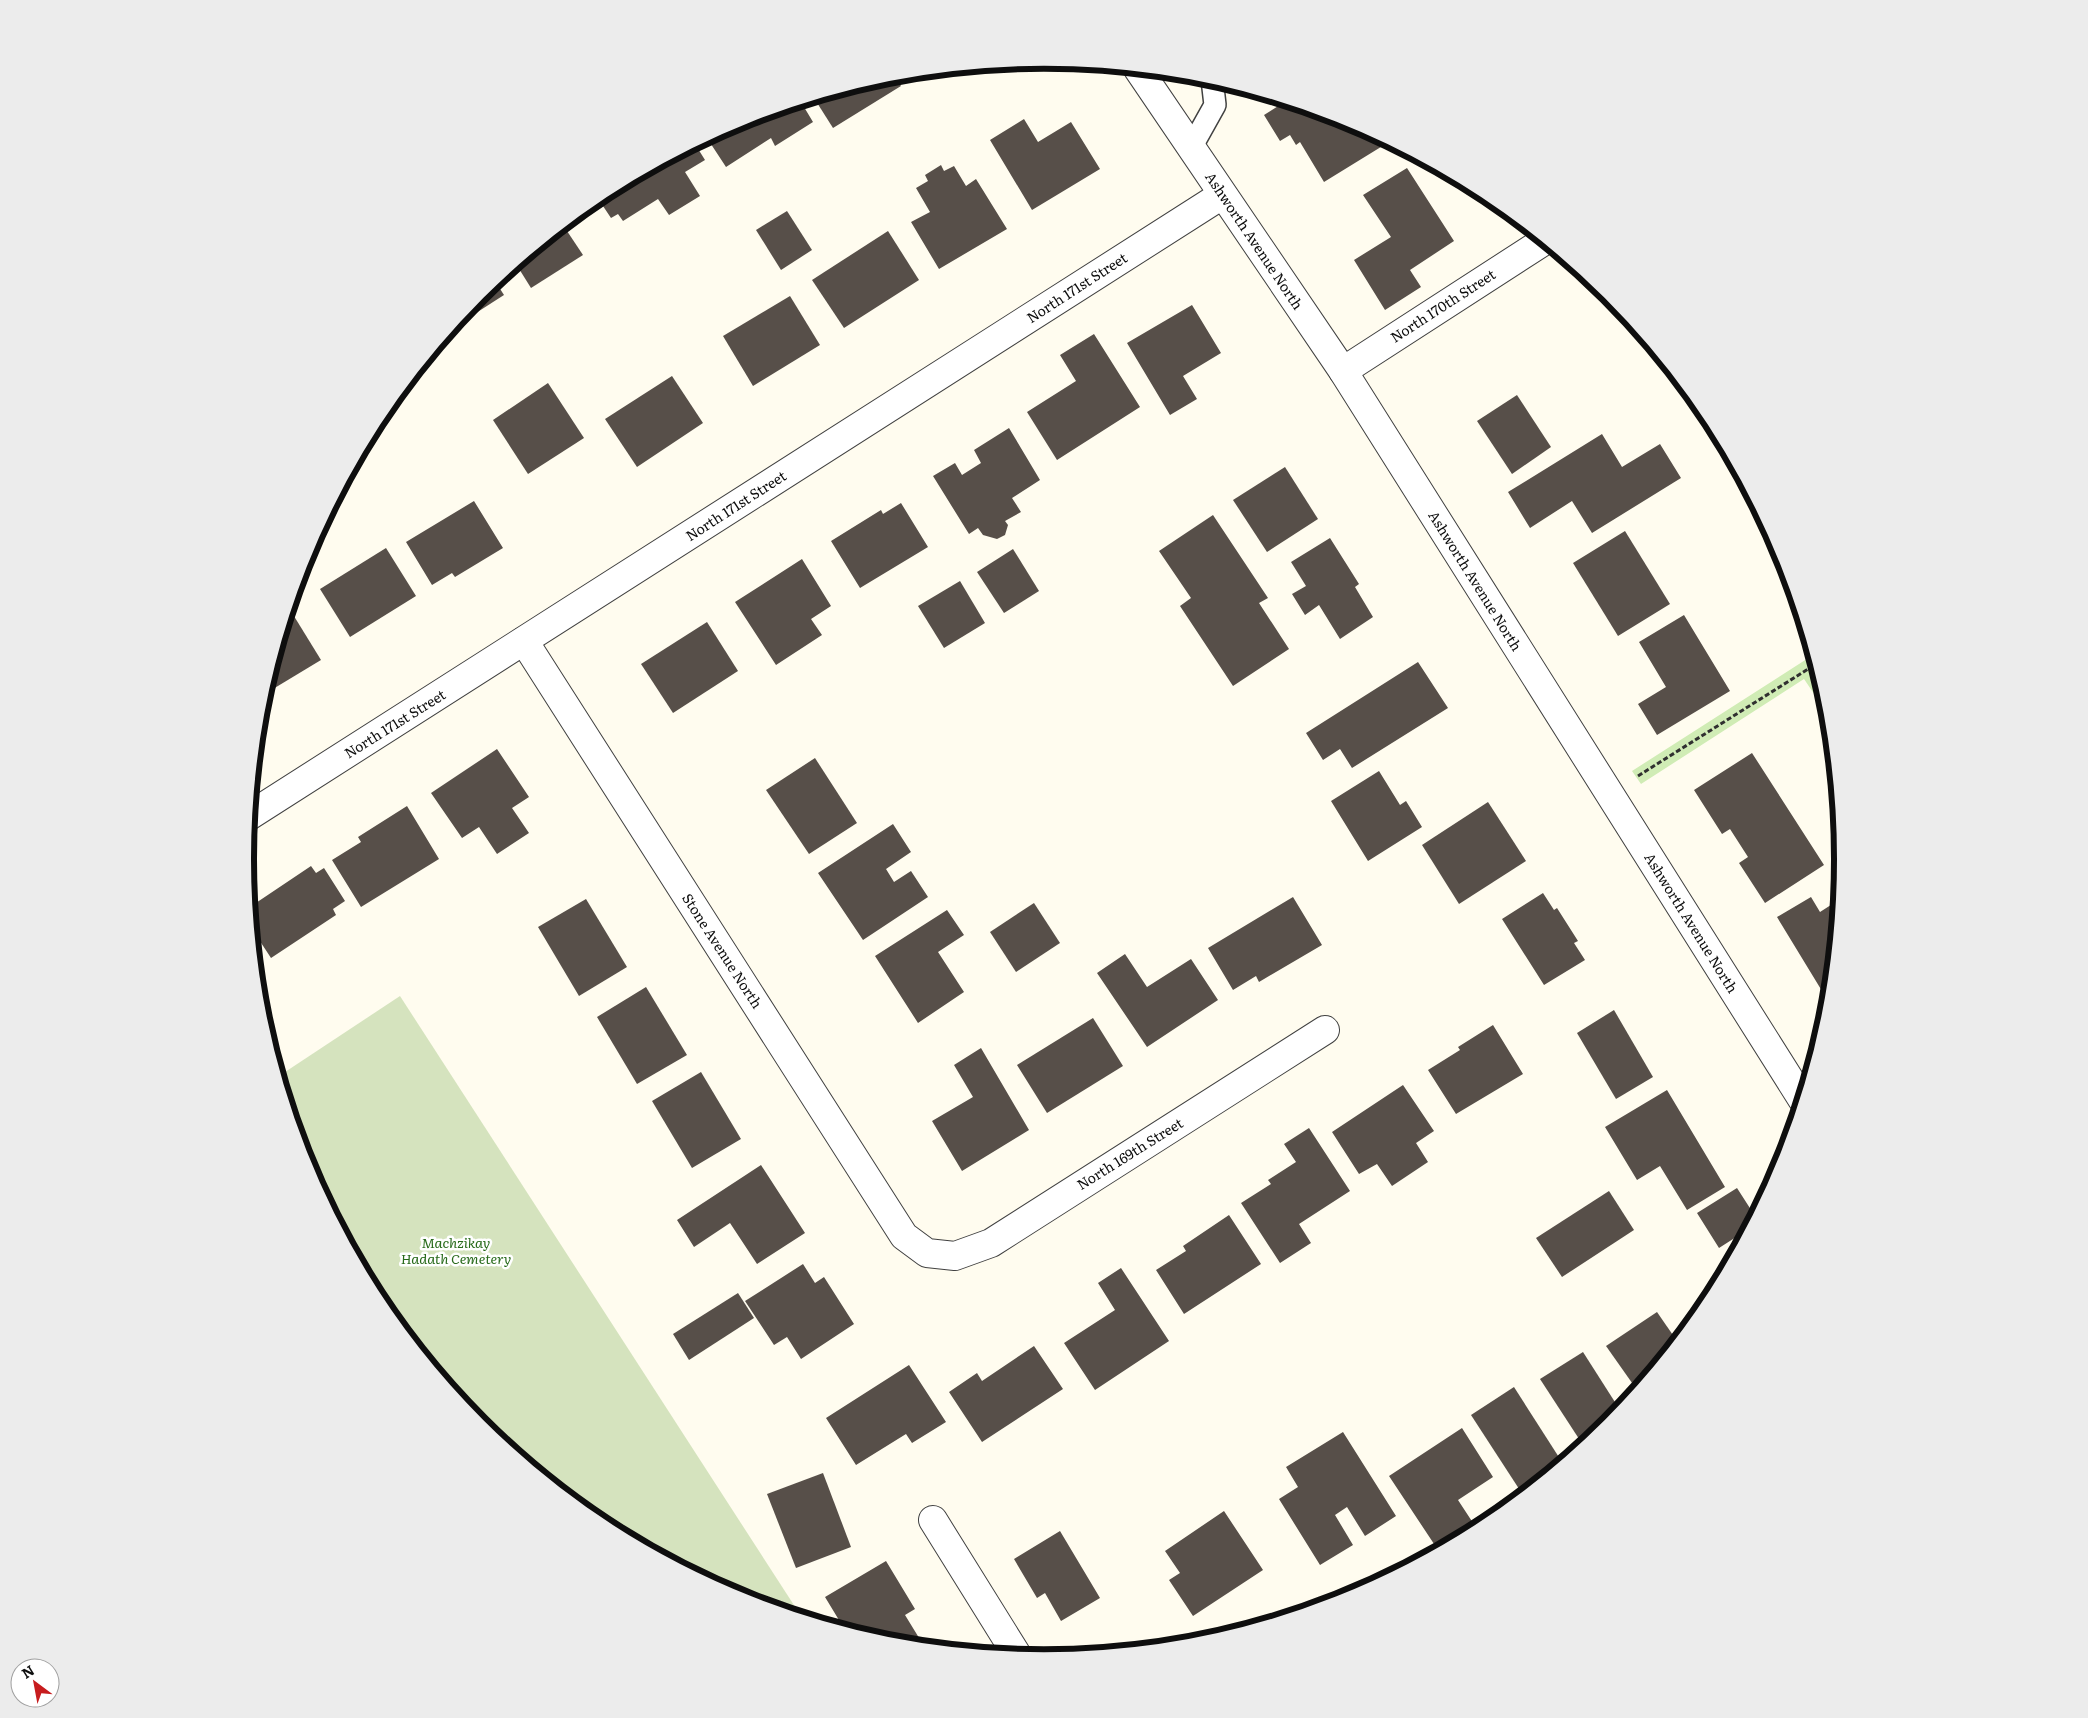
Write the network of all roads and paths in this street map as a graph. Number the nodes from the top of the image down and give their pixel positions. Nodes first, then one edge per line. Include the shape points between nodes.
1 (1142, 75) edge
2 (1213, 88) edge
3 (1191, 148) junction
4 (1222, 195) junction
5 (1539, 244) edge
6 (1342, 371) junction
7 (524, 642) junction
8 (1810, 668) edge
9 (1610, 794) junction
10 (255, 812) edge
11 (1325, 1030) dead end
12 (1798, 1093) edge
13 (927, 1253) joint
14 (933, 1520) dead end
15 (1012, 1648) edge

1 - 3 street, Ashworth Avenue North
2 - 3 lane via 1215,106
3 - 4 street, Ashworth Avenue North
4 - 6 street, Ashworth Avenue North
4 - 7 street, North 171st Street
5 - 6 street, North 170th Street
6 - 9 street, Ashworth Avenue North
7 - 10 street, North 171st Street
7 - 13 street, Stone Avenue North via 904,1236
8 - 9 path
9 - 12 street, Ashworth Avenue North
11 - 13 street, North 169th Street via 990,1243 955,1256
14 - 15 street

